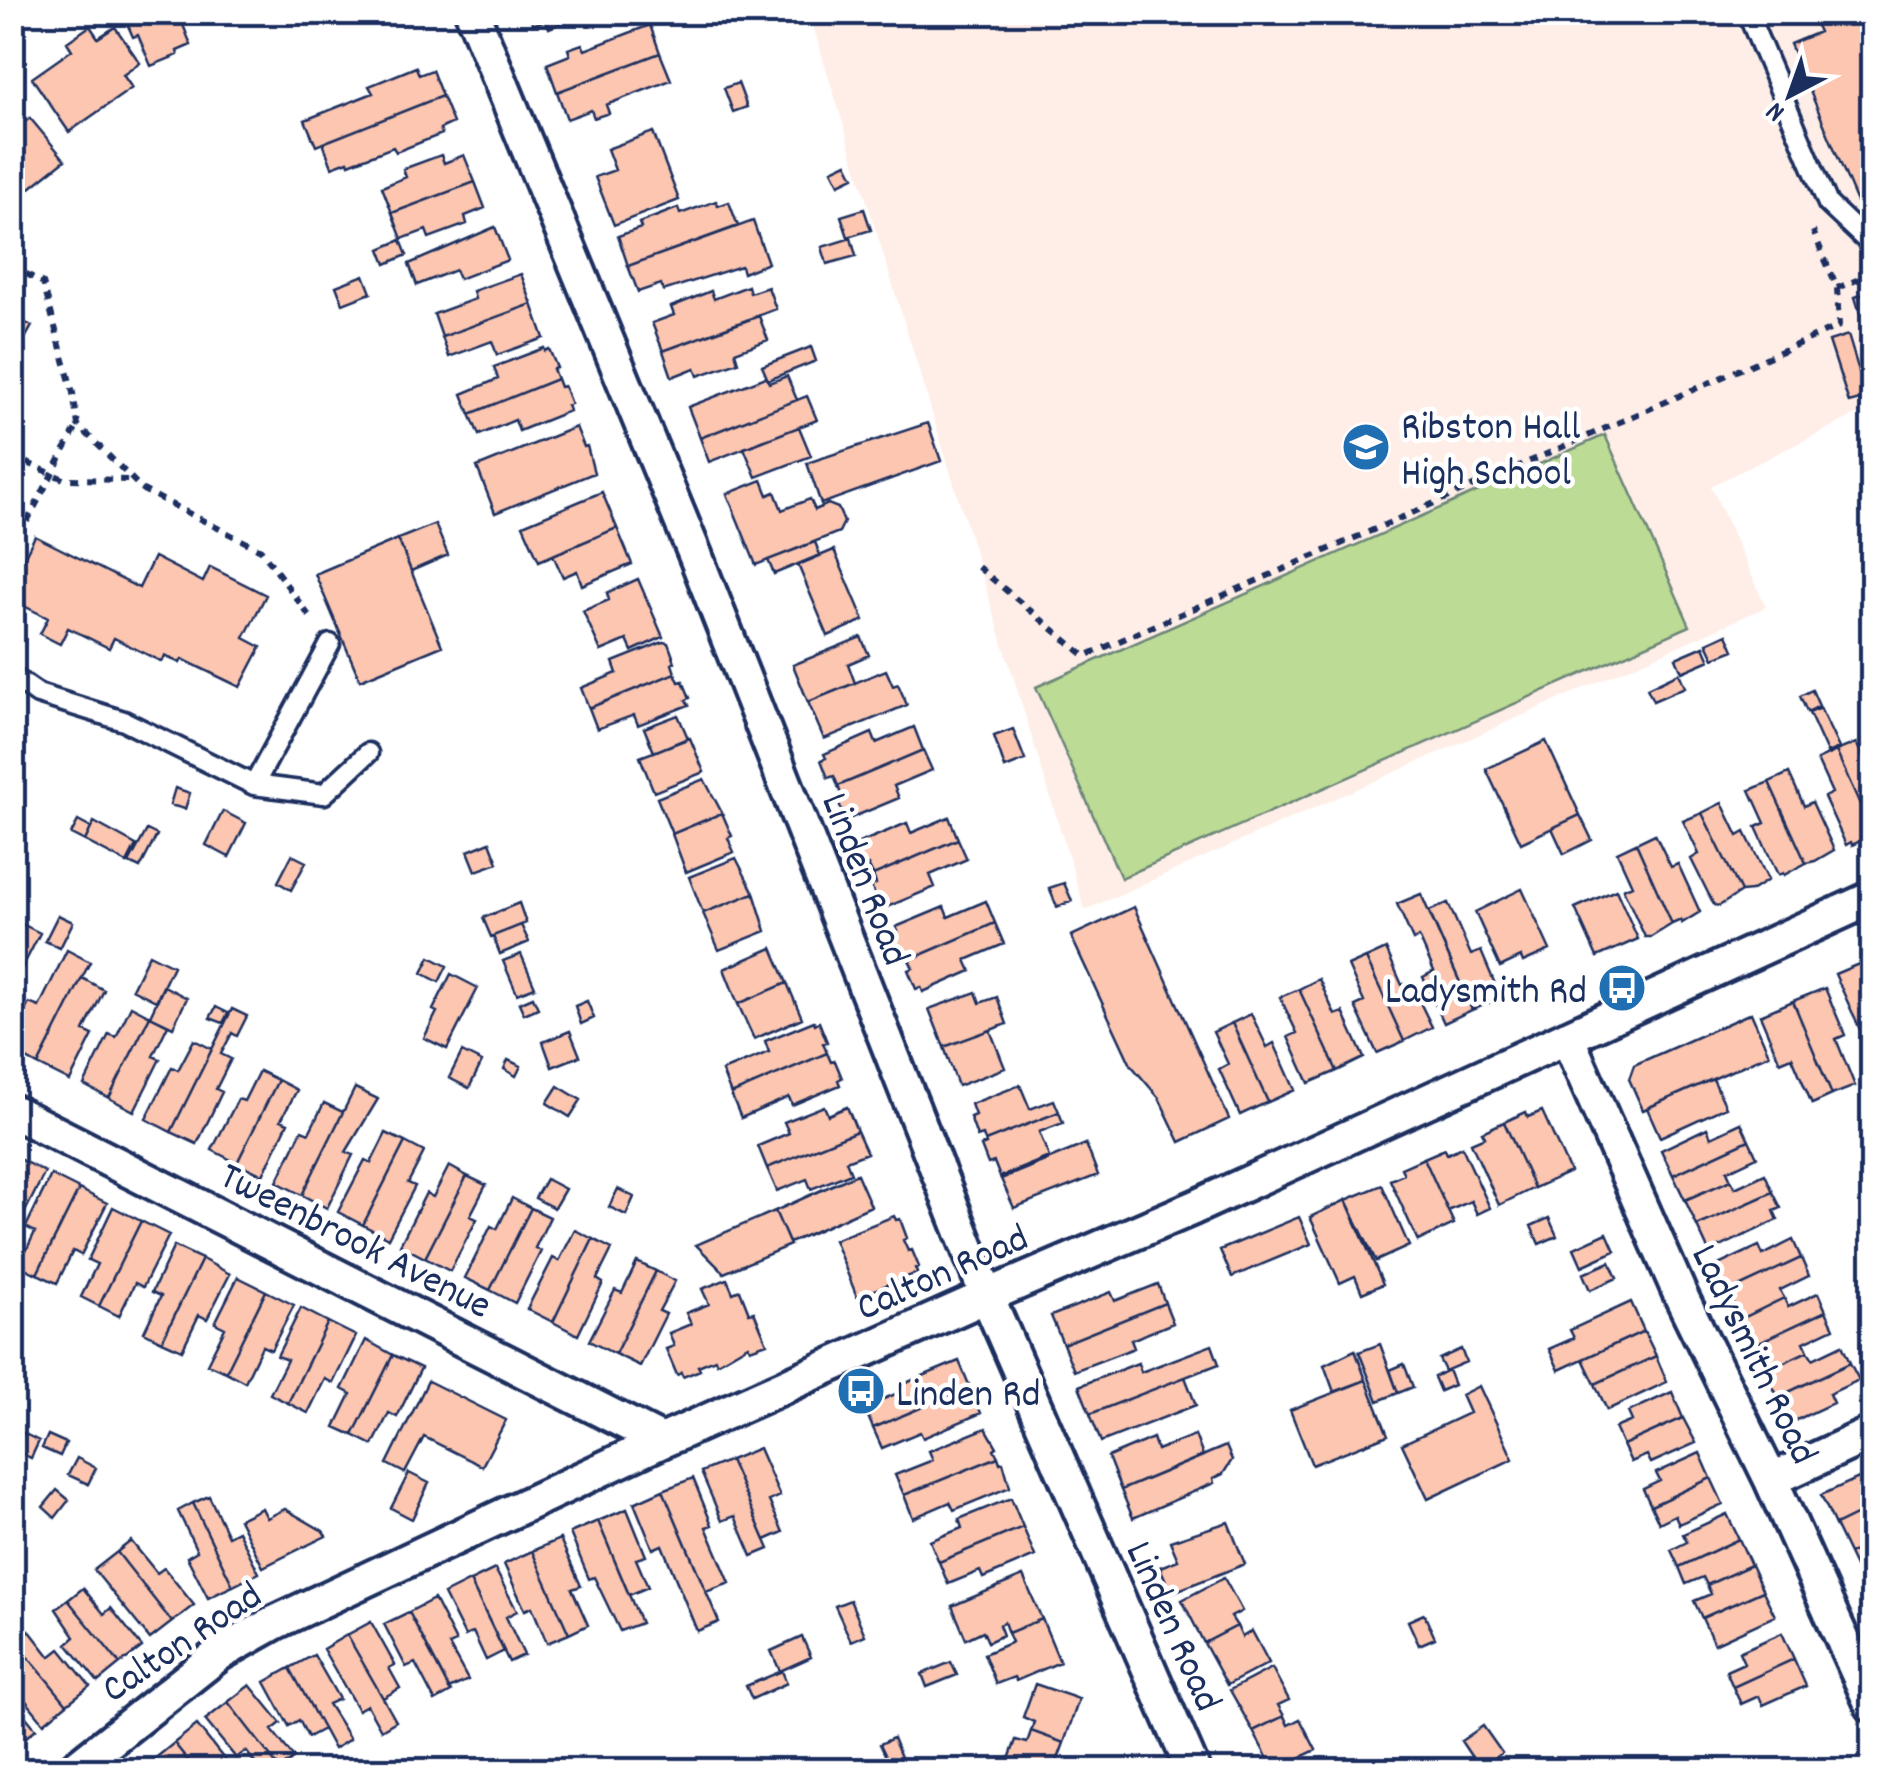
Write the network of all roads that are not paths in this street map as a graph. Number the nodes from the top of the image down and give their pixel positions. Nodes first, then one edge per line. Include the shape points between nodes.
1 (472, 12) edge
2 (1747, 12) edge
3 (1872, 236) edge
4 (330, 644) road end
5 (12, 676) edge
6 (368, 753) dead end
7 (254, 785) junction
8 (1872, 898) edge
9 (1566, 1036) junction
10 (12, 1112) edge
11 (986, 1296) junction
12 (1872, 1434) edge
13 (662, 1440) junction
14 (1771, 1480) junction
15 (1872, 1704) edge
16 (73, 1770) edge
17 (1193, 1770) edge

1 - 11 street, Linden Road via 696,557
2 - 3 lane via 1828,204 1864,238
4 - 7 lane
5 - 7 lane via 38,694 124,721
6 - 7 lane via 324,794
8 - 9 street, Calton Road
9 - 11 street, Calton Road
9 - 14 street, Ladysmith Road
10 - 13 street, Tweenbrook Avenue
11 - 13 street, Calton Road
11 - 17 street, Linden Road
12 - 14 street
13 - 16 street, Calton Road via 274,1622 219,1654
14 - 15 street, Ladysmith Road

